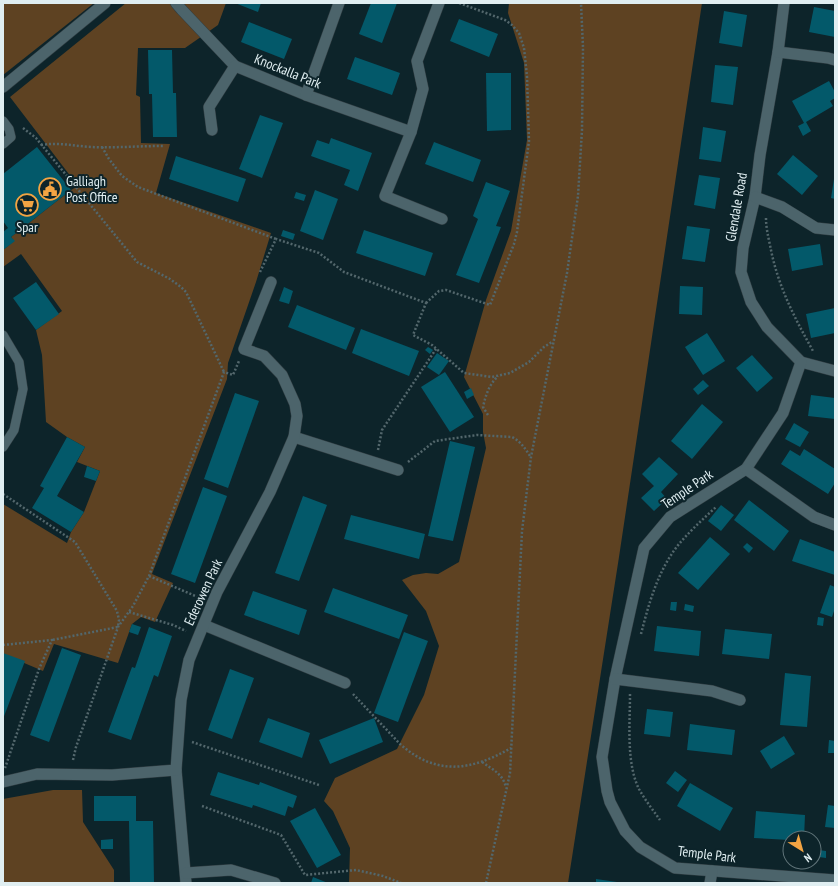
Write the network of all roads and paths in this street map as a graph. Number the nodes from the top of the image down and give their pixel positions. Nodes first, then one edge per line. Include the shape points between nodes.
1 (105, 3) edge
2 (176, 3) edge
3 (339, 3) edge
4 (439, 3) edge
5 (459, 3) edge
6 (581, 3) edge
7 (784, 3) edge
8 (778, 52) junction
9 (835, 60) edge
10 (235, 66) junction
11 (3, 87) edge
12 (306, 95) junction
13 (3, 122) edge
14 (20, 125) dead end
15 (212, 130) dead end
16 (412, 132) junction
17 (3, 144) edge
18 (41, 145) junction
19 (163, 146) dead end
20 (102, 147) junction
21 (755, 197) junction
22 (766, 201) junction
23 (442, 219) dead end
24 (835, 230) edge
25 (276, 239) junction
26 (271, 282) joint
27 (426, 303) junction
28 (3, 335) edge
29 (553, 342) junction
30 (244, 349) junction
31 (436, 349) junction
32 (801, 362) junction
33 (816, 366) junction
34 (835, 371) edge
35 (224, 372) junction
36 (498, 375) junction
37 (488, 415) dead end
38 (294, 438) junction
39 (3, 447) edge
40 (531, 457) junction
41 (375, 463) junction
42 (746, 469) junction
43 (398, 470) joint
44 (3, 494) edge
45 (721, 501) dead end
46 (835, 525) edge
47 (149, 576) junction
48 (213, 603) junction
49 (128, 612) junction
50 (204, 625) junction
51 (118, 627) junction
52 (199, 636) junction
53 (52, 640) junction
54 (639, 642) dead end
55 (3, 645) edge
56 (616, 679) junction
57 (630, 681) junction
58 (345, 683) joint
59 (740, 700) dead end
60 (178, 738) junction
61 (511, 748) junction
62 (482, 762) junction
63 (176, 770) junction
64 (71, 775) junction
65 (4, 781) edge
66 (319, 785) dead end
67 (507, 788) junction
68 (202, 806) dead end
69 (660, 820) dead end
70 (712, 871) junction
71 (186, 878) edge
72 (835, 880) edge
73 (275, 883) edge
74 (401, 883) edge
75 (486, 883) edge
76 (710, 883) edge

1 - 11 street
2 - 10 street, Knockalla Park
3 - 12 street
4 - 16 street via 417,61 424,89
5 - 27 path via 505,20 519,33 524,48 527,76 529,141 517,232 490,305 446,290 439,291
6 - 29 path via 582,115 578,196 567,273
7 - 8 street, Glendale Road
8 - 9 street
8 - 21 street, Glendale Road
10 - 12 street, Knockalla Park
10 - 15 street via 209,107
12 - 16 street, Knockalla Park
13 - 17 lane via 11,137
14 - 18 path
16 - 23 street via 385,196
18 - 20 path via 53,143
18 - 35 path via 137,262 170,279 186,292
19 - 20 path
20 - 25 path via 122,176 138,187
21 - 22 street
21 - 32 street, Glendale Road via 743,248 741,272 751,302 767,327
22 - 24 street via 782,207 816,228
22 - 33 path via 766,224 774,266 795,319 817,358
25 - 26 path via 258,276
25 - 27 path via 319,253 344,272
26 - 30 street
27 - 31 path via 413,335
28 - 39 lane via 19,362 23,388 14,430
29 - 36 path via 529,362 510,373
29 - 40 path
30 - 35 path via 233,376
30 - 38 street, Ederowen Park via 264,356 282,375 295,404 297,416
31 - 36 path via 464,373 492,377
31 - 41 path via 382,430
32 - 33 street
32 - 42 street, Temple Park via 783,413
33 - 34 street
35 - 47 path
36 - 37 path via 491,384 483,407
38 - 41 street
38 - 48 street, Ederowen Park via 270,492
40 - 43 path via 512,437 477,435 436,441
40 - 61 path via 522,531
41 - 43 street
42 - 46 street via 814,517
42 - 56 street, Temple Park via 670,517 644,548
44 - 51 path via 75,542 117,611
45 - 54 path via 678,545 655,587
47 - 48 path
47 - 49 path
48 - 50 street, Ederowen Park
49 - 51 path
49 - 52 path via 173,625
50 - 52 street, Ederowen Park
50 - 58 street
51 - 53 path
51 - 64 path via 76,747
52 - 60 street, Ederowen Park via 189,660 181,700
53 - 55 path
53 - 65 path via 9,753
56 - 57 street
56 - 70 street, Temple Park via 602,757 610,802 625,831 640,847 675,868
57 - 59 street via 712,691
57 - 69 path via 630,748 633,770 639,788
58 - 62 path via 400,744 424,761 449,767
60 - 63 street, Ederowen Park
60 - 66 path
61 - 62 path
61 - 67 path
62 - 67 path via 504,779
63 - 64 street
63 - 71 street, Ederowen Park
64 - 65 street via 37,774
67 - 75 path
68 - 74 path via 281,835 305,875 356,870
70 - 72 street, Temple Park
70 - 76 street
71 - 73 street via 231,870

